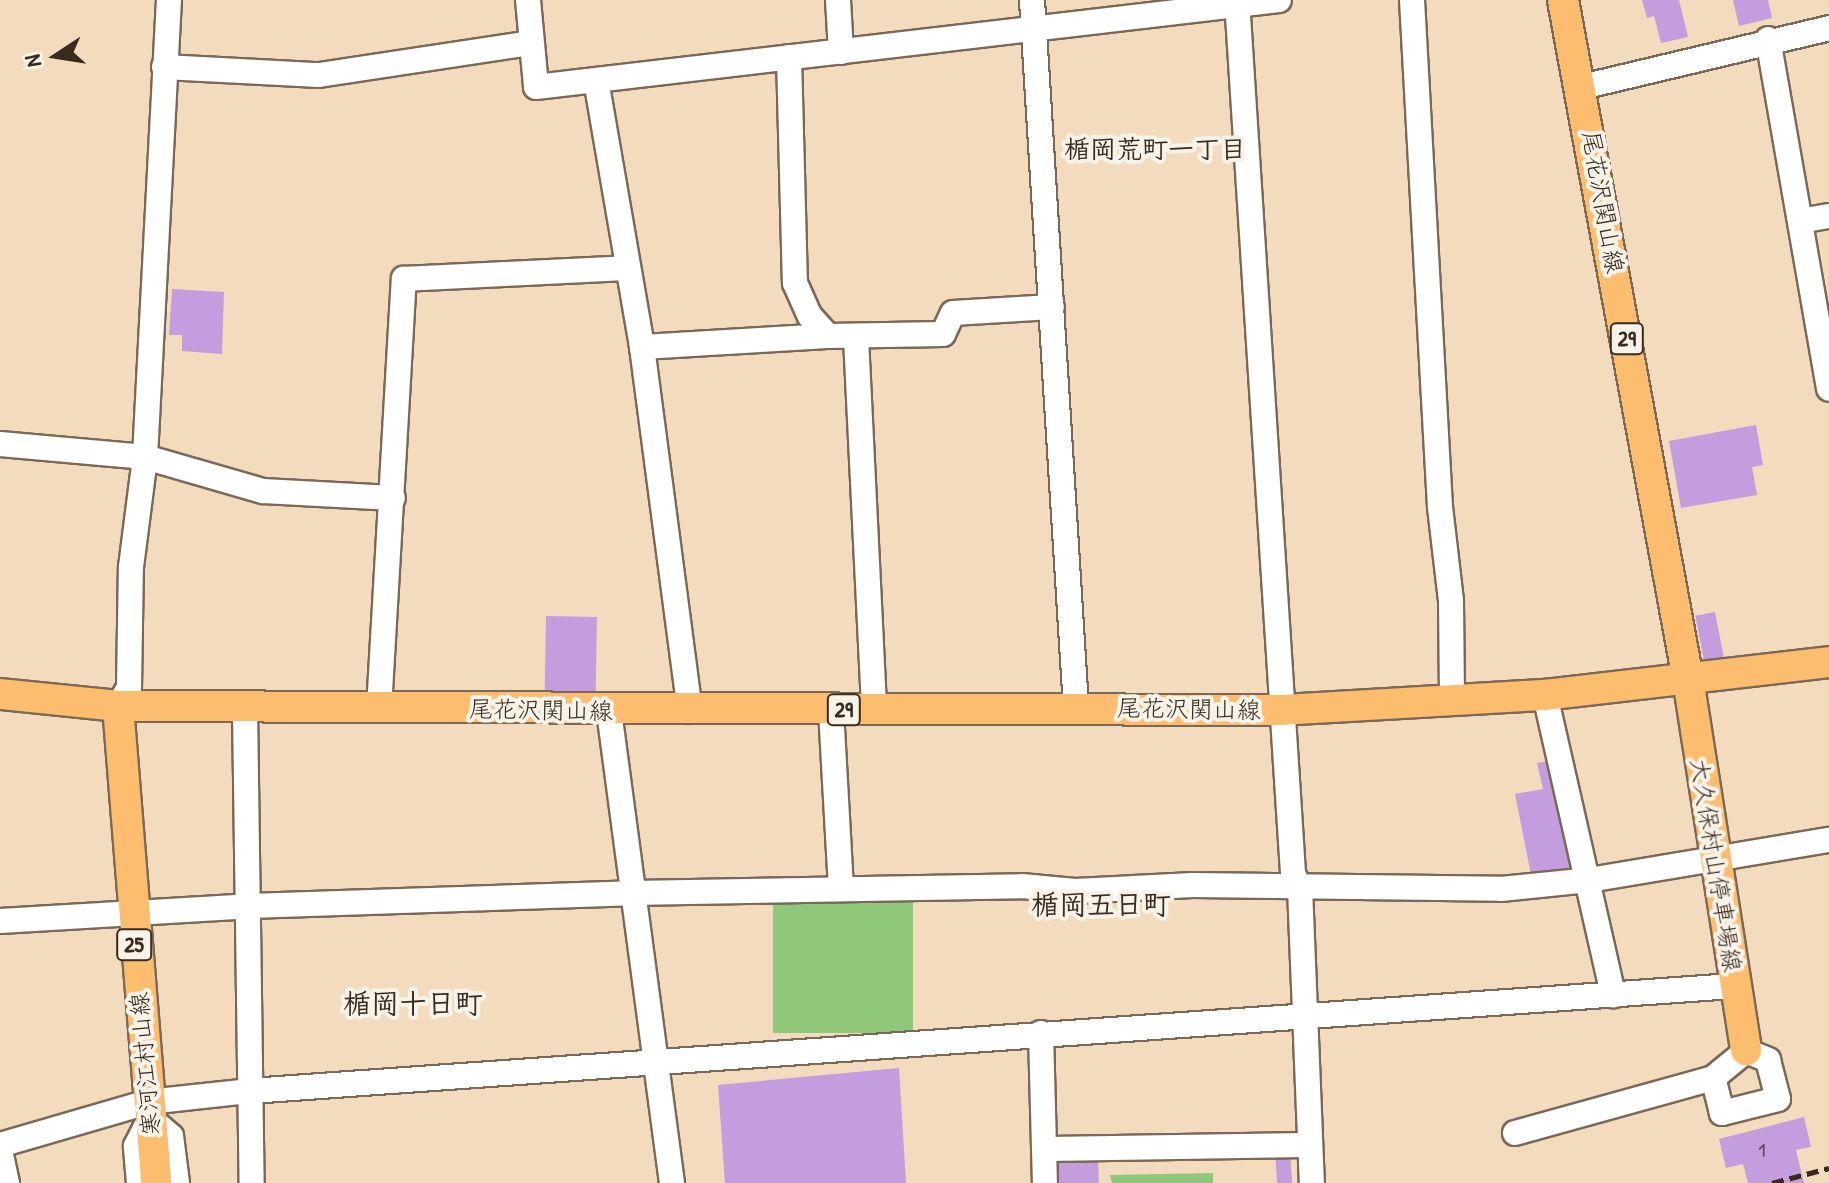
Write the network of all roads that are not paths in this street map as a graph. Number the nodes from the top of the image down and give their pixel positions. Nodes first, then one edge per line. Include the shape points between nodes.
1 (169, 0) edge
2 (528, 0) edge
3 (838, 0) edge
4 (1032, 0) edge
5 (1279, 0) edge
6 (1412, 0) edge
7 (1563, 0) edge
8 (1237, 2) edge
9 (1829, 28) edge
10 (1033, 29) junction
11 (1768, 39) junction
12 (531, 43) junction
13 (841, 52) junction
14 (789, 57) junction
15 (164, 67) junction
16 (596, 80) junction
17 (1582, 87) junction
18 (1829, 216) edge
19 (1800, 221) junction
20 (625, 268) junction
21 (1052, 307) junction
22 (828, 336) junction
23 (856, 338) junction
24 (642, 347) junction
25 (1829, 389) edge
26 (0, 444) edge
27 (145, 457) junction
28 (393, 498) junction
29 (1829, 662) edge
30 (1688, 679) junction
31 (0, 694) edge
32 (1545, 695) junction
33 (1452, 703) junction
34 (118, 706) junction
35 (245, 708) junction
36 (1076, 708) junction
37 (379, 709) junction
38 (874, 709) junction
39 (831, 710) junction
40 (1281, 710) junction
41 (609, 711) junction
42 (690, 711) junction
43 (1829, 840) edge
44 (1715, 860) junction
45 (1589, 880) junction
46 (1300, 888) junction
47 (841, 889) junction
48 (631, 893) junction
49 (249, 906) junction
50 (131, 912) junction
51 (0, 921) edge
52 (1734, 986) junction
53 (1613, 995) junction
54 (1306, 1018) junction
55 (1041, 1033) junction
56 (1746, 1051) junction
57 (657, 1066) junction
58 (1713, 1078) junction
59 (250, 1091) junction
60 (149, 1110) junction
61 (1515, 1133) dead end
62 (1310, 1145) junction
63 (0, 1147) edge
64 (1044, 1149) junction
65 (7, 1183) edge
66 (139, 1183) edge
67 (156, 1183) edge
68 (177, 1183) edge
69 (252, 1183) edge
70 (672, 1183) edge
71 (1045, 1183) edge
72 (1312, 1183) edge

1 - 15 street
2 - 12 street
3 - 13 street
4 - 10 street
5 - 8 street
6 - 33 street via 1440,507 1451,601
7 - 17 main road, 尾花沢関山線 / 29
8 - 10 street
8 - 40 street
9 - 11 street
10 - 13 street
10 - 21 street
11 - 17 street
11 - 19 street
12 - 15 street via 319,75
12 - 16 street via 536,87
13 - 14 street
14 - 16 street
14 - 22 street via 795,283 810,316
15 - 27 street
16 - 20 street
17 - 30 main road, 尾花沢関山線 / 29
18 - 19 street
19 - 25 street
20 - 24 street
20 - 28 street via 404,279
21 - 23 street via 953,313 943,334
21 - 36 street
22 - 23 street
22 - 24 street
23 - 38 street
24 - 42 street
26 - 27 street
27 - 28 street via 263,491
27 - 34 street via 131,567 129,688
28 - 37 street
29 - 30 main road
30 - 32 main road, 尾花沢関山線 / 29
30 - 44 main road, 大久保村山停車場線
31 - 34 main road, 尾花沢関山線 / 29
32 - 33 main road, 尾花沢関山線 / 29
32 - 45 street
33 - 40 main road, 尾花沢関山線 / 29
34 - 35 main road, 尾花沢関山線 / 29
34 - 50 main road, 寒河江村山線 / 25
35 - 37 main road, 尾花沢関山線 / 29
35 - 49 street
36 - 38 main road, 尾花沢関山線 / 29
36 - 40 main road, 尾花沢関山線 / 29
37 - 41 main road, 尾花沢関山線 / 29
38 - 39 main road, 尾花沢関山線 / 29
39 - 42 main road, 尾花沢関山線 / 29
39 - 47 street
40 - 46 street via 1293,874
41 - 42 main road, 尾花沢関山線 / 29
41 - 48 street
43 - 44 street
44 - 45 street
44 - 52 main road, 大久保村山停車場線
45 - 46 street via 1501,889
45 - 53 street
46 - 47 street
46 - 54 street
47 - 48 street
48 - 49 street
48 - 57 street via 642,931
49 - 50 street
49 - 59 street
50 - 51 street
50 - 60 main road, 寒河江村山線 / 25
52 - 53 street
52 - 56 main road, 大久保村山停車場線
53 - 54 street
54 - 55 street
54 - 62 street
55 - 57 street
55 - 64 street
56 - 58 street
56 - 58 street via 1768,1060 1778,1099 1722,1113
57 - 59 street
57 - 70 street
58 - 61 street
59 - 60 street
59 - 69 street
60 - 63 street
60 - 66 street via 136,1146
60 - 67 main road, 寒河江村山線 / 25
60 - 68 street via 171,1136
62 - 64 street
62 - 72 street
63 - 65 street
64 - 71 street

